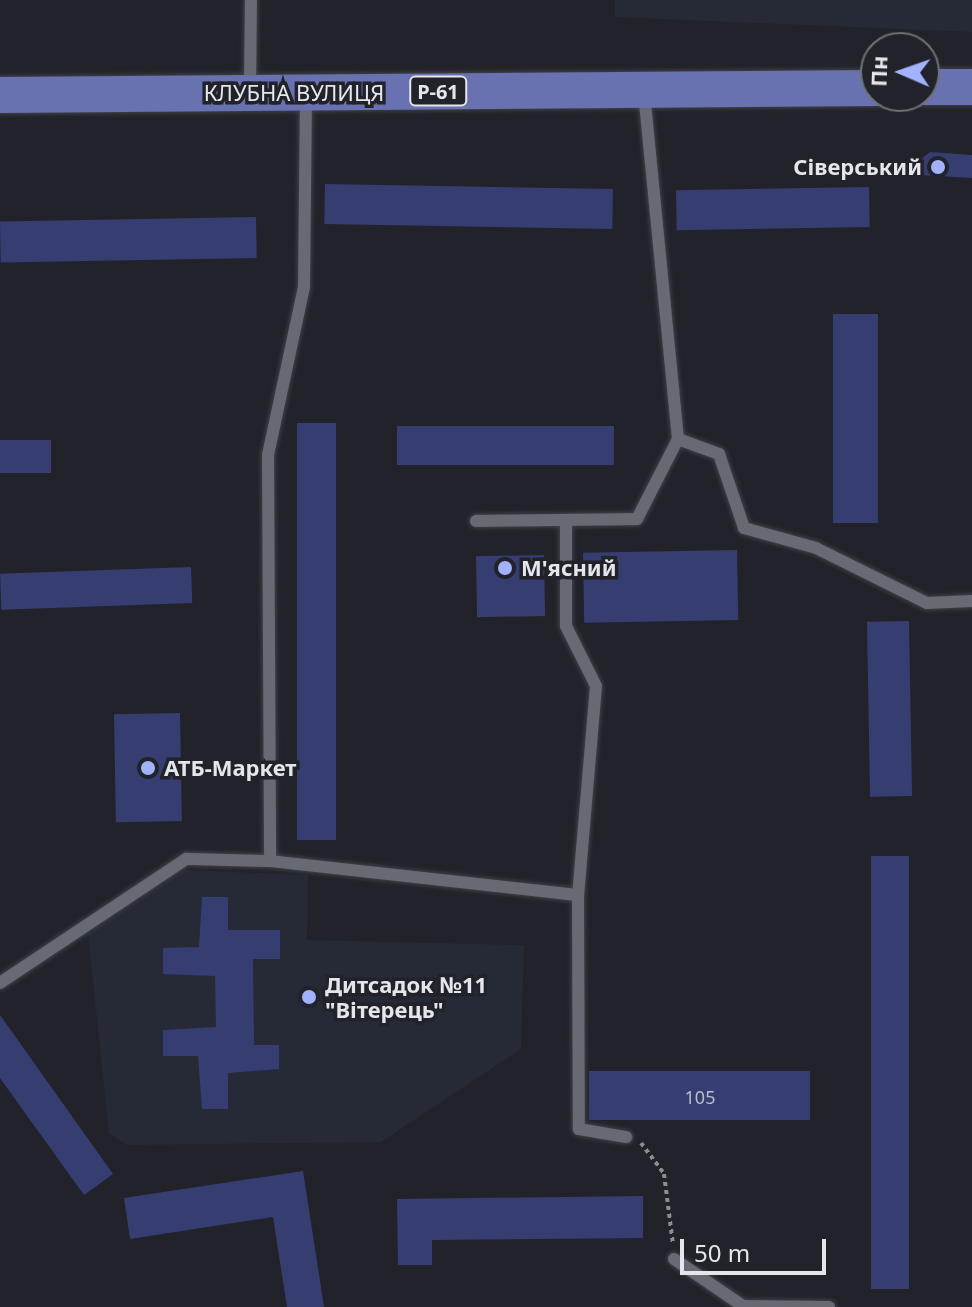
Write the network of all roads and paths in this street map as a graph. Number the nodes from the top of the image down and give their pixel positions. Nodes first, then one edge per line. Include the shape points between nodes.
1 (251, 0) edge
2 (940, 87) edge
3 (972, 87) edge
4 (860, 88) edge
5 (644, 90) junction
6 (306, 92) junction
7 (250, 93) junction
8 (0, 95) edge
9 (678, 439) junction
10 (476, 521) dead end
11 (566, 522) junction
12 (972, 601) edge
13 (270, 861) junction
14 (578, 895) junction
15 (0, 983) edge
16 (626, 1137) joint
17 (674, 1259) joint
18 (829, 1307) edge

1 - 7 lane
2 - 3 main road
4 - 5 main road, КЛУБНА ВУЛИЦЯ / Р-61
5 - 6 main road, КЛУБНА ВУЛИЦЯ / Р-61
5 - 9 lane
6 - 7 main road, КЛУБНА ВУЛИЦЯ / Р-61
6 - 13 lane via 304,287 268,455
7 - 8 main road, КЛУБНА ВУЛИЦЯ / Р-61
9 - 11 lane via 637,519
9 - 12 lane via 719,454 744,528 816,548 927,603
10 - 11 lane
11 - 14 lane via 566,626 596,686
13 - 14 lane
13 - 15 lane via 186,859
14 - 16 lane via 579,1129
16 - 17 path via 646,1145 664,1174
17 - 18 lane via 743,1306

